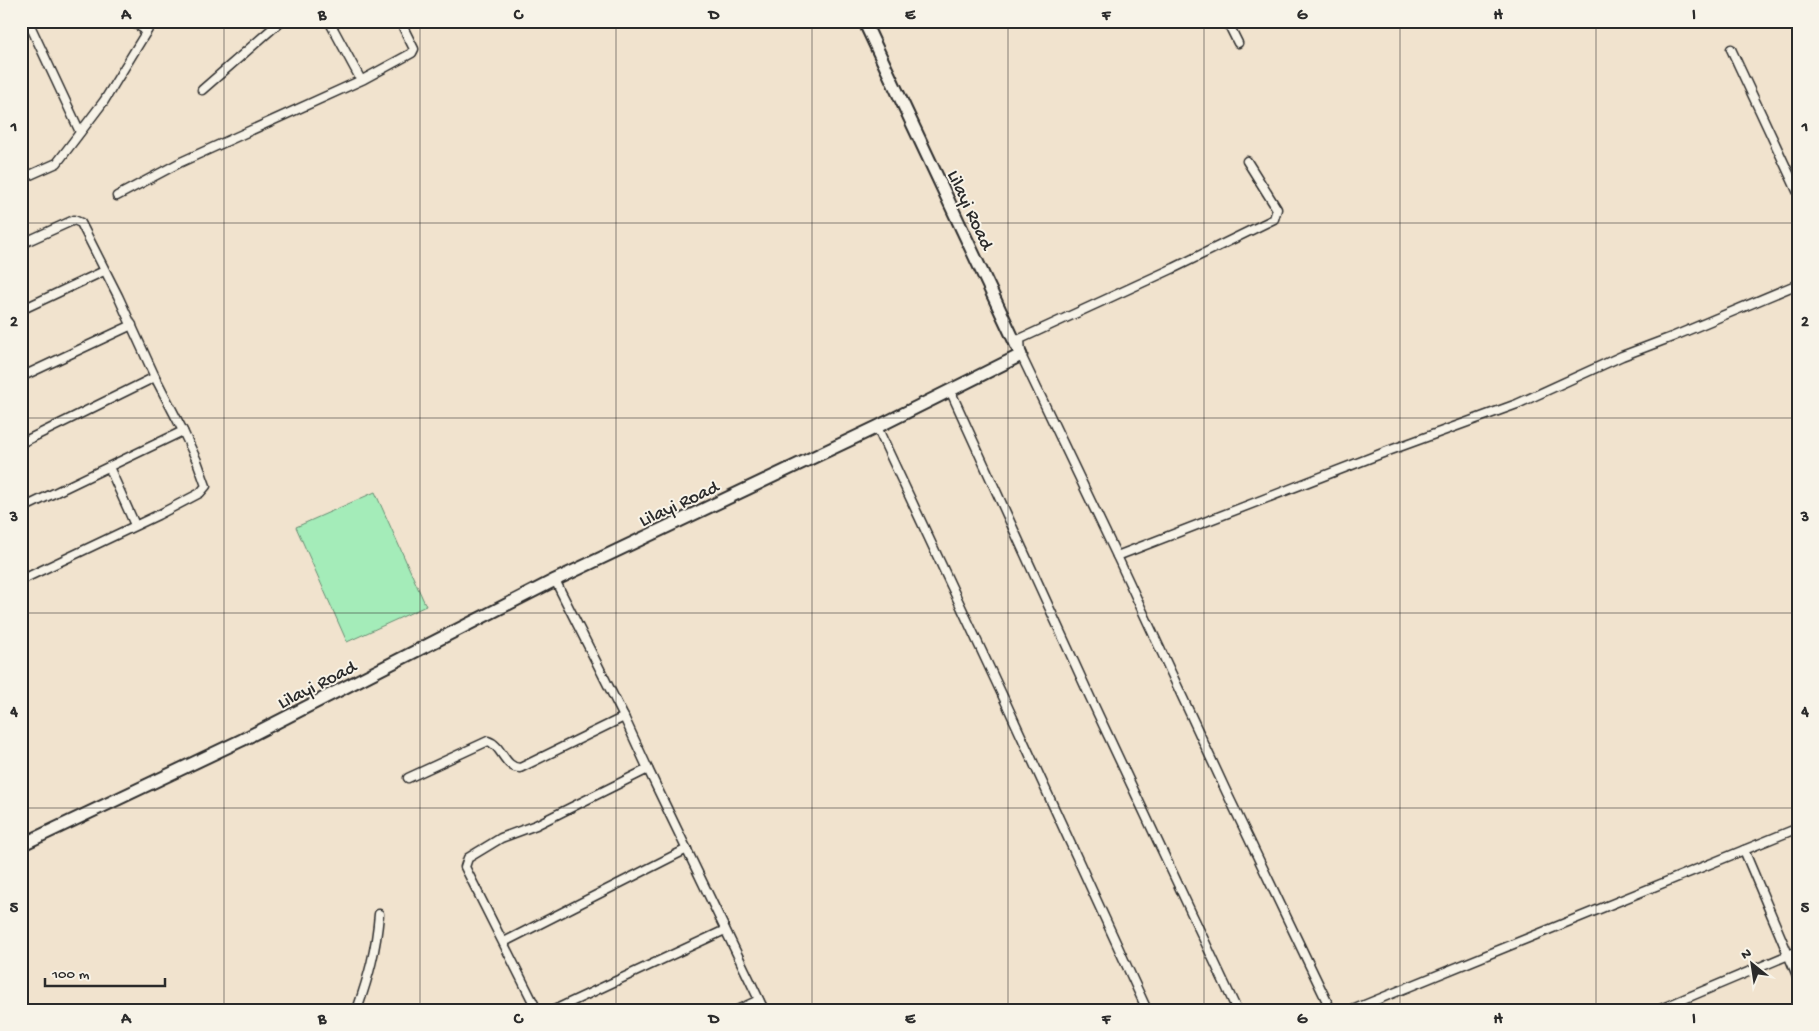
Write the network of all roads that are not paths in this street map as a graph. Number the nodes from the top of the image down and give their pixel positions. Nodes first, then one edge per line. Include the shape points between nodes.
1 (28, 21) edge
2 (131, 21) edge
3 (153, 21) edge
4 (281, 21) edge
5 (329, 21) edge
6 (400, 21) edge
7 (864, 21) edge
8 (1227, 21) edge
9 (147, 31) junction
10 (1238, 43) dead end
11 (1731, 49) dead end
12 (361, 80) junction
13 (202, 90) dead end
14 (80, 132) junction
15 (1248, 161) dead end
16 (21, 180) edge
17 (1798, 193) edge
18 (116, 196) dead end
19 (21, 244) edge
20 (104, 271) junction
21 (1798, 284) edge
22 (21, 310) edge
23 (132, 325) junction
24 (1021, 355) junction
25 (21, 377) edge
26 (155, 378) junction
27 (950, 390) junction
28 (876, 427) junction
29 (183, 431) junction
30 (21, 443) edge
31 (109, 467) junction
32 (21, 509) edge
33 (135, 525) junction
34 (1118, 556) junction
35 (22, 579) edge
36 (555, 580) junction
37 (624, 717) junction
38 (648, 768) junction
39 (408, 778) dead end
40 (1798, 828) edge
41 (21, 844) edge
42 (687, 849) junction
43 (1744, 850) junction
44 (379, 914) dead end
45 (725, 930) junction
46 (504, 942) junction
47 (1798, 950) edge
48 (1787, 955) junction
49 (1798, 978) edge
50 (759, 1000) junction
51 (357, 1010) edge
52 (537, 1010) edge
53 (554, 1010) edge
54 (738, 1010) edge
55 (764, 1010) edge
56 (1147, 1010) edge
57 (1237, 1010) edge
58 (1330, 1010) edge
59 (1352, 1010) edge
60 (1658, 1010) edge

1 - 14 street
2 - 9 street
3 - 9 street
4 - 13 street
5 - 12 street
6 - 12 street via 414,49 412,53
7 - 24 street, Lilayi Road
8 - 10 street
9 - 14 street via 104,101
11 - 17 street
12 - 18 street via 181,162
14 - 16 street via 57,163
15 - 24 street via 1277,209 1274,219 1020,339
19 - 20 street via 78,221
20 - 22 street
20 - 23 street
21 - 34 street via 1622,356 1517,404
23 - 25 street
23 - 26 street
24 - 27 street, Lilayi Road
24 - 34 street
26 - 29 street
26 - 30 street
27 - 28 street, Lilayi Road
27 - 57 street
28 - 36 street, Lilayi Road
28 - 56 street
29 - 31 street
29 - 33 street via 206,486 200,493
31 - 32 street
31 - 33 street
33 - 35 street
34 - 58 street via 1197,732
36 - 37 street
36 - 41 street, Lilayi Road via 242,740
37 - 38 street
37 - 39 street via 520,768 510,764 497,746 488,741
38 - 42 street
38 - 46 street via 536,825 501,838 468,858 465,867
40 - 43 street
42 - 45 street
42 - 46 street
43 - 48 street
43 - 59 street
44 - 51 street via 374,958
45 - 50 street
45 - 53 street
46 - 52 street
47 - 48 street
48 - 49 street
48 - 60 street
50 - 54 street
50 - 55 street

